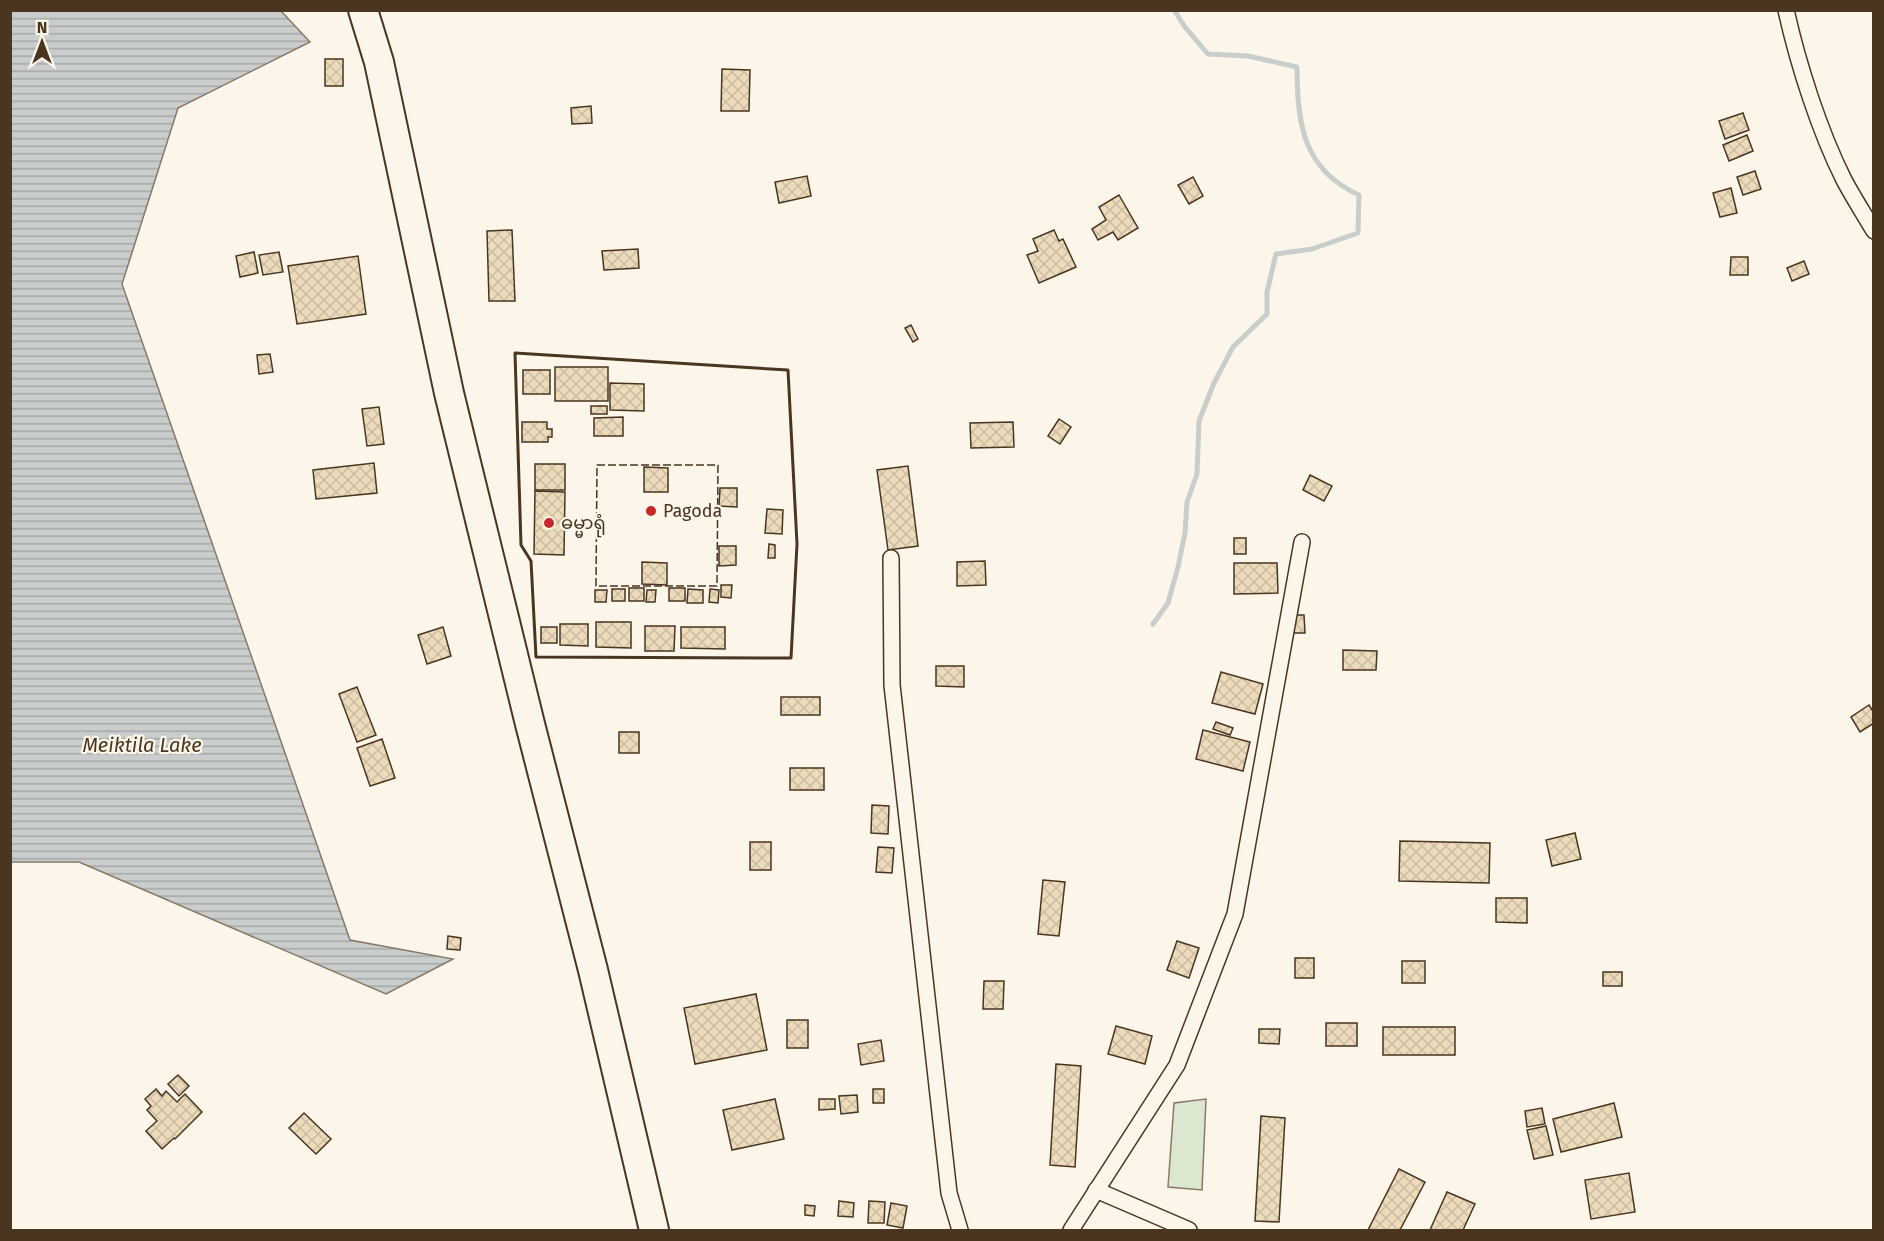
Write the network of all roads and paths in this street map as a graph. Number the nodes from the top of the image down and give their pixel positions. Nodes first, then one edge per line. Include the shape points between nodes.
1 (363, 10) edge
2 (1786, 10) edge
3 (1874, 231) edge
4 (1302, 542) dead end
5 (891, 558) dead end
6 (1096, 1190) junction
7 (654, 1230) edge
8 (960, 1230) edge
9 (1071, 1230) edge
10 (1189, 1230) edge

1 - 7 highway via 379,62 452,404
2 - 3 street via 1823,131 1843,179
4 - 6 street via 1235,914 1177,1065
5 - 8 street via 892,685 950,1193
6 - 9 street
6 - 10 street

